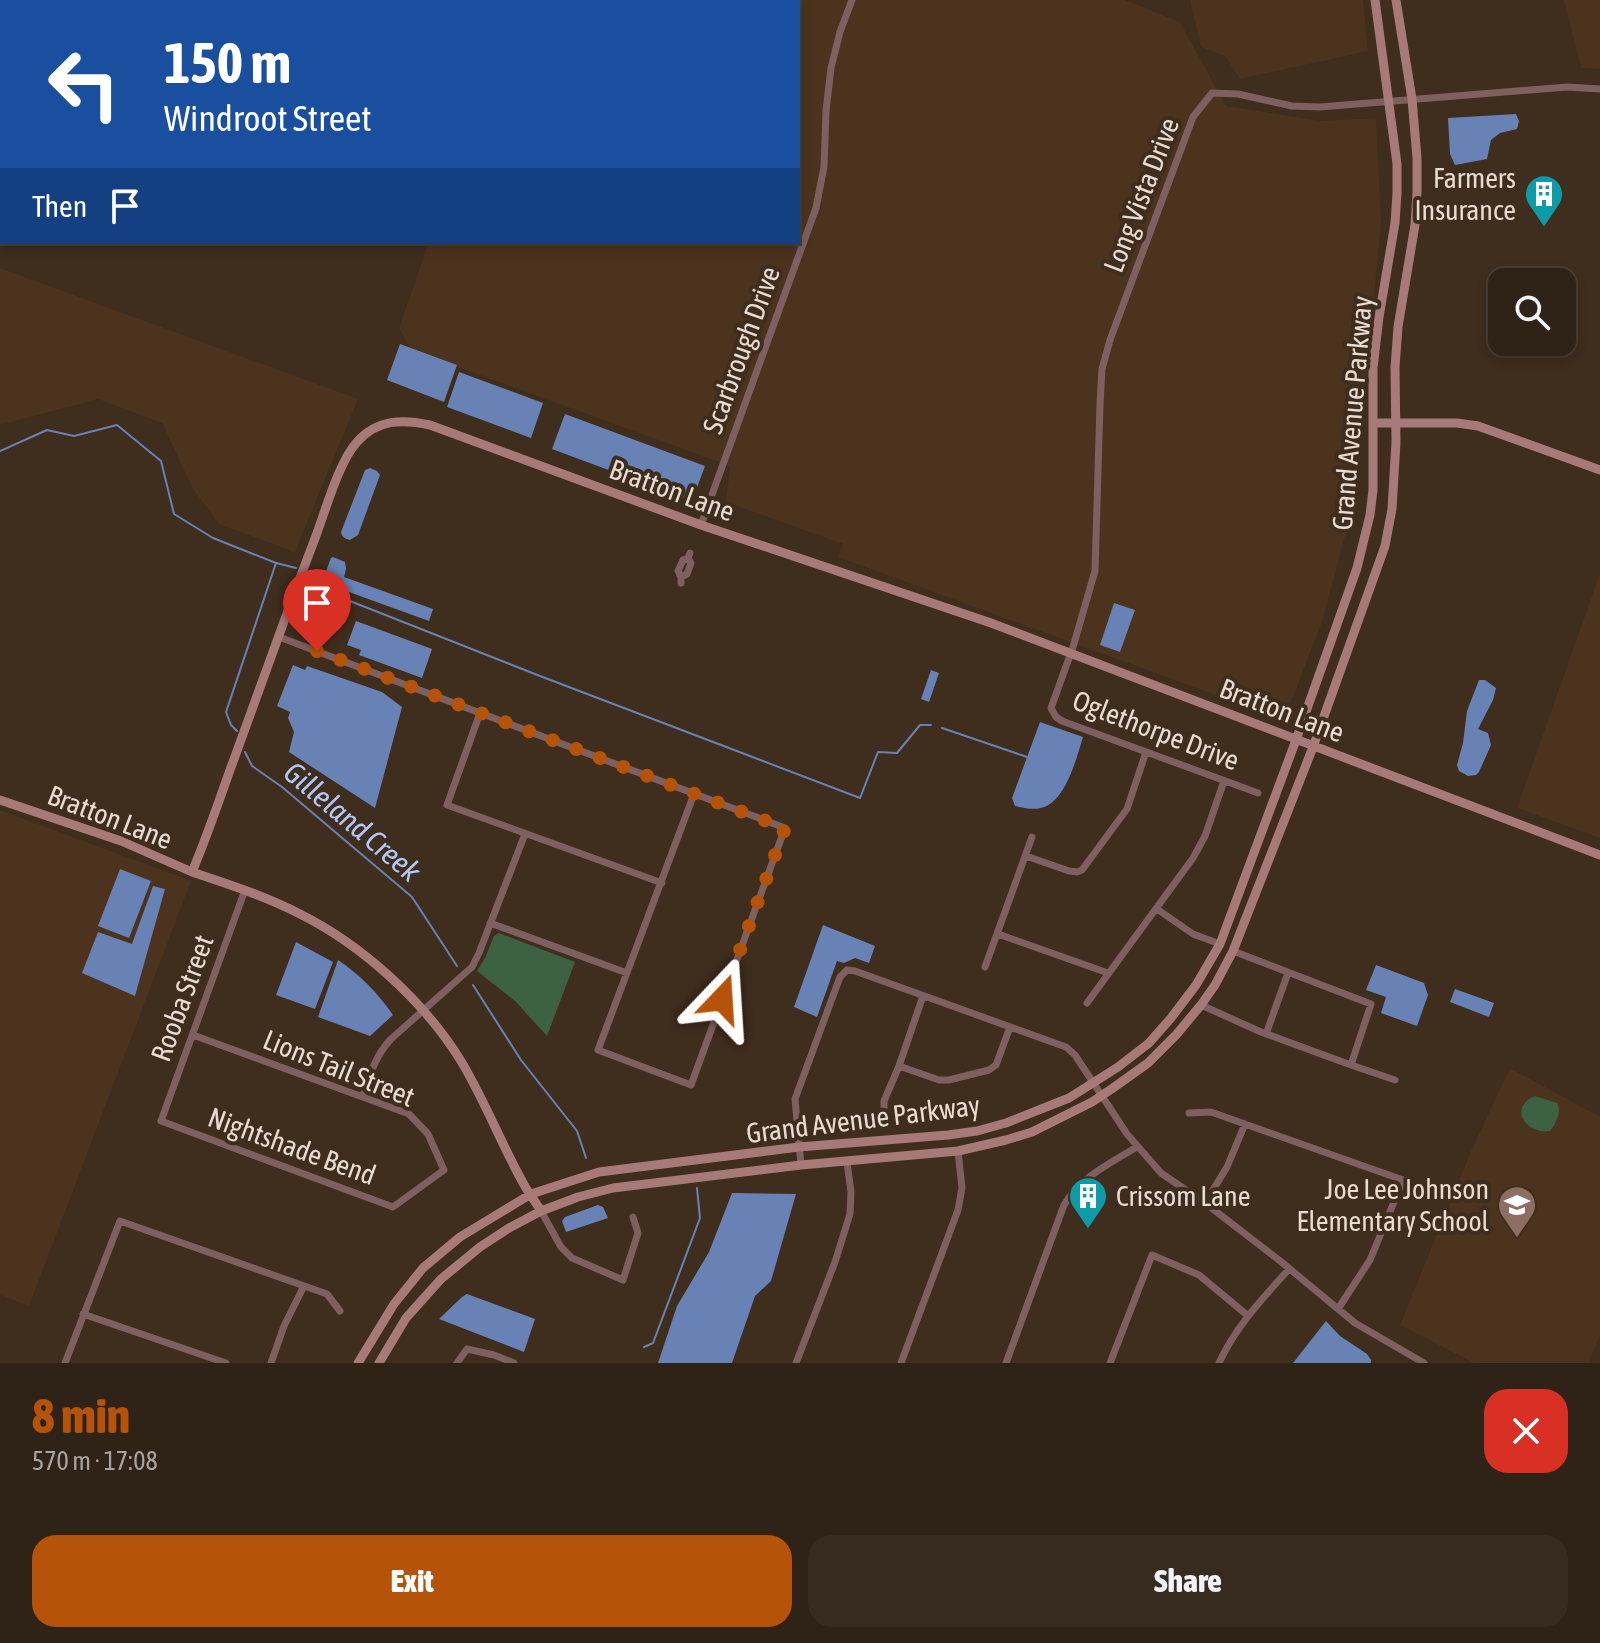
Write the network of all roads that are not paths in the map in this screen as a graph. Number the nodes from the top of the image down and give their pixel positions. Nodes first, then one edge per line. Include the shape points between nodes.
1 (852, 0) edge
2 (1375, 0) edge
3 (1396, 0) edge
4 (1600, 89) edge
5 (1412, 99) junction
6 (1389, 101) junction
7 (1374, 423) junction
8 (1396, 423) junction
9 (1600, 470) edge
10 (701, 525) junction
11 (689, 556) dead end
12 (681, 580) dead end
13 (279, 637) junction
14 (1071, 653) junction
15 (480, 713) junction
16 (1296, 740) junction
17 (1313, 747) junction
18 (1146, 752) junction
19 (1224, 781) junction
20 (1258, 793) dead end
21 (694, 794) junction
22 (0, 800) edge
23 (525, 834) junction
24 (1032, 837) dead end
25 (1600, 855) edge
26 (1026, 856) junction
27 (192, 872) junction
28 (662, 883) junction
29 (245, 890) junction
30 (1157, 909) junction
31 (490, 923) junction
32 (998, 934) junction
33 (1220, 944) junction
34 (1233, 951) junction
35 (985, 967) dead end
36 (627, 973) junction
37 (1108, 973) junction
38 (1288, 973) junction
39 (923, 996) junction
40 (1087, 1003) dead end
41 (1201, 1005) junction
42 (423, 1011) junction
43 (1010, 1027) junction
44 (1266, 1034) junction
45 (193, 1035) junction
46 (1351, 1065) junction
47 (899, 1066) junction
48 (1395, 1080) dead end
49 (1095, 1083) junction
50 (1102, 1095) junction
51 (363, 1096) junction
52 (1189, 1113) dead end
53 (161, 1121) joint
54 (884, 1121) dead end
55 (1245, 1124) junction
56 (799, 1147) junction
57 (1137, 1147) junction
58 (958, 1151) junction
59 (847, 1162) junction
60 (801, 1165) junction
61 (444, 1170) joint
62 (531, 1194) junction
63 (1205, 1203) junction
64 (541, 1211) junction
65 (633, 1217) dead end
66 (1289, 1269) junction
67 (304, 1286) junction
68 (1338, 1309) junction
69 (340, 1311) dead end
70 (83, 1314) junction
71 (1247, 1315) junction
72 (65, 1363) edge
73 (226, 1363) edge
74 (271, 1363) edge
75 (358, 1363) edge
76 (379, 1363) edge
77 (457, 1363) edge
78 (514, 1363) edge
79 (796, 1363) edge
80 (901, 1363) edge
81 (1006, 1363) edge
82 (1110, 1363) edge
83 (1219, 1363) edge
84 (1424, 1363) edge

1 - 10 street, Scarbrough Drive via 831,68 816,208
2 - 6 street, Grand Avenue Parkway
3 - 5 street, Grand Avenue Parkway
4 - 5 street, Long Vista Drive
5 - 6 street, Long Vista Drive
5 - 8 street, Grand Avenue Parkway via 1417,192 1398,327
6 - 7 street, Grand Avenue Parkway via 1397,193 1375,345
6 - 14 street, Long Vista Drive via 1292,106 1212,93 1193,117 1102,369 1095,571
7 - 8 street
7 - 16 street, Grand Avenue Parkway via 1373,490 1364,543
8 - 9 street via 1478,426
8 - 17 street, Grand Avenue Parkway via 1385,546
10 - 13 street, Bratton Lane via 430,425 395,421 368,432 346,461
10 - 14 street, Bratton Lane
11 - 12 street via 678,571
13 - 15 street
13 - 27 street, Bratton Lane
14 - 16 street, Bratton Lane
14 - 18 street, Oglethorpe Drive via 1052,712 1062,721
15 - 21 street
15 - 23 street via 447,805
16 - 17 street, Bratton Lane
16 - 33 street, Grand Avenue Parkway
17 - 25 street, Bratton Lane
17 - 34 street, Grand Avenue Parkway
18 - 19 street, Oglethorpe Drive
18 - 26 street via 1127,809 1082,870 1069,871
19 - 20 street, Oglethorpe Drive
19 - 30 street via 1205,836
21 - 28 street
21 - 36 street via 785,828 691,1085 598,1050
22 - 27 street, Bratton Lane via 121,841
23 - 28 street
23 - 31 street
24 - 26 street
26 - 32 street
27 - 29 street
28 - 36 street
29 - 42 street via 303,915 343,940
29 - 45 street, Rooba Street
30 - 33 street via 1193,934
30 - 37 street
31 - 36 street
31 - 42 street via 472,967
32 - 35 street
32 - 37 street
33 - 34 street
33 - 49 street, Grand Avenue Parkway via 1171,1018 1137,1053
34 - 38 street
34 - 41 street, Grand Avenue Parkway
37 - 40 street
38 - 44 street
38 - 46 street via 1371,1004
39 - 43 street
39 - 47 street
39 - 56 street via 855,971 840,977 795,1099
41 - 44 street
41 - 50 street, Grand Avenue Parkway via 1148,1063
42 - 51 street via 381,1050
42 - 62 street via 459,1058
43 - 47 street via 996,1065 989,1070 939,1080
43 - 49 street via 1066,1047
44 - 46 street
45 - 51 street, Lions Tail Street
45 - 53 street, Rooba Street
46 - 48 street
47 - 54 street via 884,1101
49 - 50 street
49 - 56 street, Grand Avenue Parkway via 1030,1115 977,1131
50 - 57 street
50 - 58 street, Grand Avenue Parkway via 1032,1132
51 - 61 street, Lions Tail Street via 409,1114 428,1134
52 - 55 street via 1211,1112
53 - 61 street, Nightshade Bend via 393,1207
55 - 63 street
55 - 68 street via 1403,1180 1370,1260
56 - 60 street
56 - 62 street, Grand Avenue Parkway via 599,1172
57 - 63 street via 1161,1173
57 - 81 street via 1073,1190
58 - 59 street, Grand Avenue Parkway
58 - 80 street via 958,1210
59 - 60 street, Grand Avenue Parkway
59 - 79 street via 850,1214
60 - 64 street, Grand Avenue Parkway via 613,1188
62 - 64 street
62 - 75 street, Grand Avenue Parkway via 460,1237 423,1268
63 - 66 street
64 - 65 street via 572,1258 623,1280 638,1233
64 - 76 street, Grand Avenue Parkway via 480,1247 441,1279 406,1318
66 - 68 street
66 - 71 street
67 - 69 street via 327,1294
67 - 70 street via 120,1221
67 - 74 street
68 - 84 street
70 - 72 street
70 - 73 street
71 - 82 street via 1199,1275 1152,1255
71 - 83 street
77 - 78 street via 467,1349

